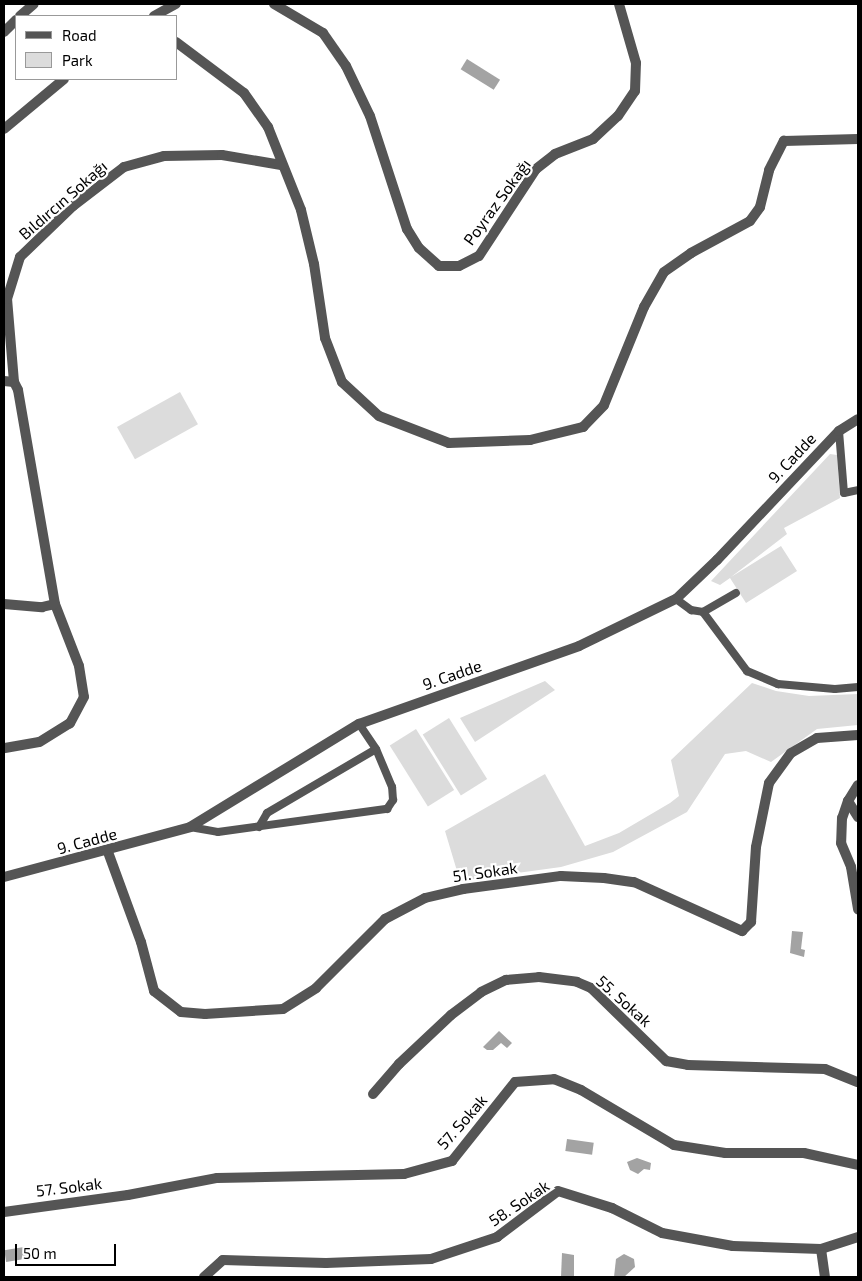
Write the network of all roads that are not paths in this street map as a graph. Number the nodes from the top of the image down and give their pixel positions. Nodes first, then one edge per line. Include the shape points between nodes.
1 (34, 4) edge
2 (176, 4) edge
3 (274, 4) edge
4 (619, 4) edge
5 (21, 15) edge
6 (156, 15) edge
7 (15, 21) edge
8 (4, 32) edge
9 (178, 44) edge
10 (63, 80) edge
11 (4, 129) edge
12 (858, 139) edge
13 (281, 165) junction
14 (9, 382) edge
15 (858, 419) edge
16 (838, 431) junction
17 (858, 490) edge
18 (736, 593) dead end
19 (676, 599) junction
20 (4, 604) edge
21 (55, 604) junction
22 (703, 612) junction
23 (858, 686) edge
24 (359, 724) junction
25 (858, 735) edge
26 (4, 748) edge
27 (376, 749) junction
28 (858, 785) edge
29 (848, 801) junction
30 (858, 817) edge
31 (190, 827) junction
32 (259, 827) junction
33 (108, 852) junction
34 (4, 877) edge
35 (858, 909) edge
36 (858, 1082) edge
37 (373, 1094) dead end
38 (858, 1165) edge
39 (4, 1212) edge
40 (858, 1237) edge
41 (821, 1249) junction
42 (193, 1277) edge
43 (204, 1277) edge
44 (825, 1277) edge

1 - 5 street
2 - 6 street
3 - 4 street, Poyraz Sokağı via 323,33 346,66 370,116 407,229 419,248 439,266 459,266 479,256 536,169 555,154 592,139 618,116 635,91 636,63
7 - 8 street
9 - 13 street via 244,93 268,127
10 - 11 street
12 - 13 street via 784,141 769,170 760,207 750,221 691,253 664,272 644,307 604,405 583,427 530,440 496,442 449,443 380,416 342,382 325,338 314,264 301,210
13 - 14 street, Bıldırcın Sokağı via 222,155 164,156 124,168 73,206 20,257 7,299
14 - 21 street, Bıldırcın Sokağı via 18,390
15 - 16 street, 9. Cadde
16 - 17 lane via 844,493
16 - 19 street, 9. Cadde
18 - 22 lane
19 - 22 lane via 691,610
19 - 24 street, 9. Cadde via 579,646
20 - 21 street via 42,607
21 - 26 street, Bıldırcın Sokağı via 79,666 84,697 81,708 70,723 39,742
22 - 23 lane via 747,671 778,684 835,688
24 - 27 lane
24 - 31 street, 9. Cadde
25 - 33 street, 51. Sokak via 817,738 791,753 769,783 756,847 751,922 742,931 634,882 561,876 463,890 425,898 385,920 316,988 283,1009 205,1014 181,1012 154,991 141,942
27 - 32 lane via 267,813
27 - 32 lane via 394,794 387,809
28 - 29 street
29 - 30 street
29 - 35 street via 842,818 841,843 852,867
31 - 32 lane via 218,832
31 - 33 street, 9. Cadde
33 - 34 street, 9. Cadde
36 - 37 street, 55. Sokak via 825,1069 688,1065 666,1061 591,988 577,982 539,977 506,980 481,992 451,1015 399,1064
38 - 39 street, 57. Sokak via 804,1153 725,1153 674,1145 581,1090 554,1079 515,1082 452,1161 404,1174 217,1178 128,1195
40 - 41 street
41 - 43 street, 58. Sokak via 733,1246 662,1233 612,1208 558,1191 497,1237 431,1259 326,1263 223,1260
41 - 44 street
42 - 43 street

